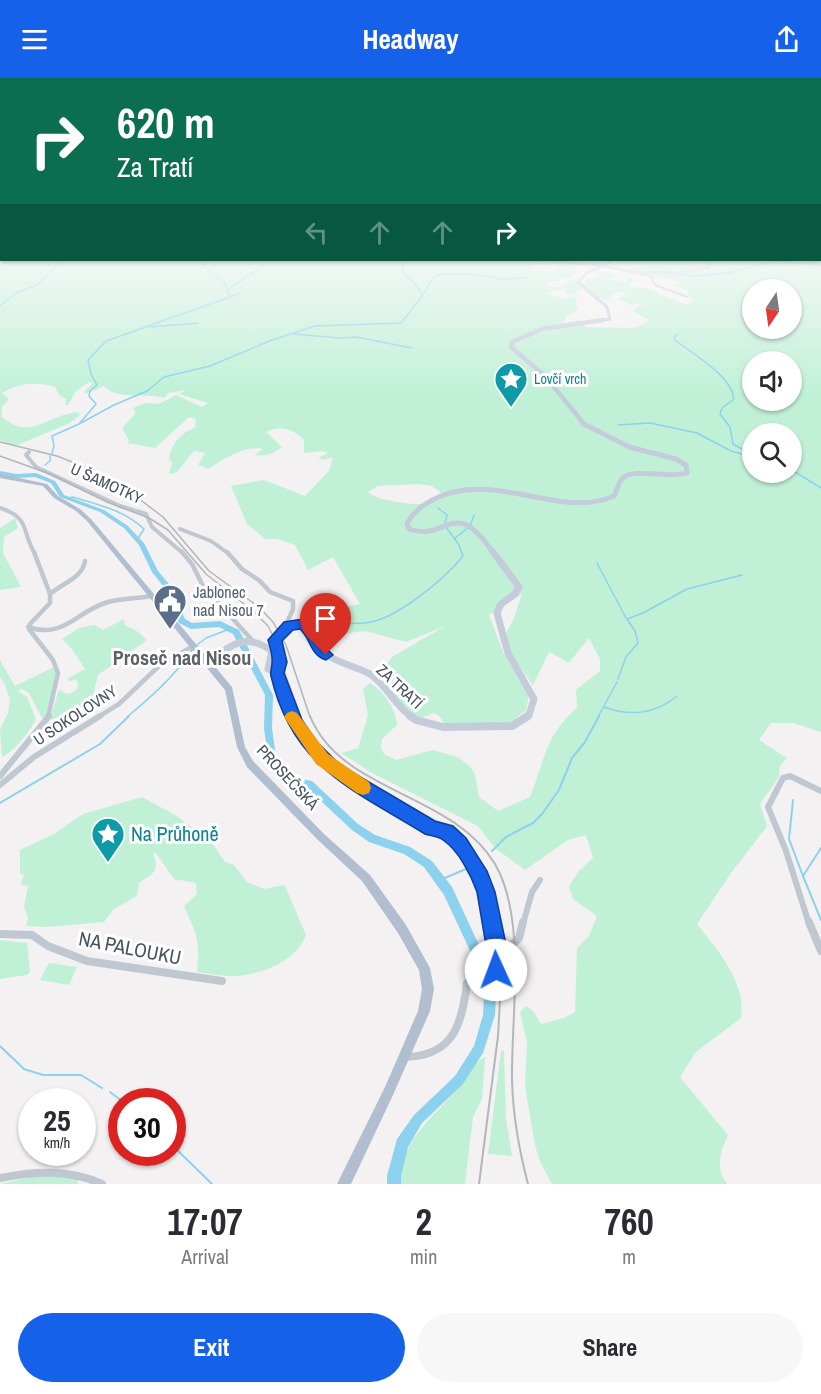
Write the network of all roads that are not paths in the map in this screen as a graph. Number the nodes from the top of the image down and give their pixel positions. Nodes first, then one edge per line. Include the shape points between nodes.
1 (586, 291) edge
2 (670, 291) edge
3 (688, 297) dead end
4 (29, 452) dead end
5 (0, 476) edge
6 (0, 508) edge
7 (180, 529) dead end
8 (85, 561) dead end
9 (50, 594) junction
10 (151, 596) junction
11 (28, 627) junction
12 (285, 627) junction
13 (249, 640) junction
14 (193, 646) junction
15 (206, 661) junction
16 (277, 673) junction
17 (0, 776) edge
18 (0, 785) edge
19 (821, 791) edge
20 (540, 880) dead end
21 (0, 934) edge
22 (821, 951) edge
23 (498, 958) junction
24 (222, 981) dead end
25 (405, 1057) junction
26 (0, 1179) edge
27 (102, 1184) edge
28 (344, 1184) edge

1 - 12 street, ZA TRATÍ via 608,310 611,318 539,330 512,342 511,347 545,376 585,426 629,447 676,459 688,471 679,476 630,475 623,478 614,496 599,501 462,490 434,498 411,515 407,524 416,532 449,523 466,524 477,530 518,584 516,593 501,604 497,613 504,644 531,692 533,703 525,719 503,727 438,727 416,720 402,711 371,675 320,650 305,625
2 - 3 street
4 - 13 street, U ŠAMOTKY via 26,455 34,469 147,514 155,530 184,554 203,586
5 - 10 main road, PROSEČSKÁ via 45,486 86,516
6 - 9 street via 16,513 27,528 28,542
7 - 12 street via 211,541 270,592 293,601
8 - 9 street via 81,574
9 - 11 street via 47,608
10 - 11 street via 102,604 51,632
10 - 14 main road, PROSEČSKÁ
11 - 17 street via 58,673 48,718
12 - 16 street, U ŠAMOTKY via 275,640 280,662
13 - 15 street
13 - 16 street, U ŠAMOTKY via 272,651 268,669
14 - 15 main road, PROSEČSKÁ
14 - 18 street, U SOKOLOVNY via 159,666 119,704 34,757
15 - 25 main road, PROSEČSKÁ via 229,689 241,747 250,764 366,878 391,911 424,968 428,998
16 - 23 street, U ŠAMOTKY via 295,723 322,759 431,828 447,831 460,844 481,877
19 - 22 street via 790,776 783,778 768,807
20 - 23 street via 532,892 519,938
21 - 24 street, NA PALOUKU via 32,935 48,946 87,961
23 - 25 street, U ŠAMOTKY via 497,970 467,983 455,1034 435,1053
25 - 28 main road, PROSEČSKÁ
26 - 27 street via 38,1172 88,1176

